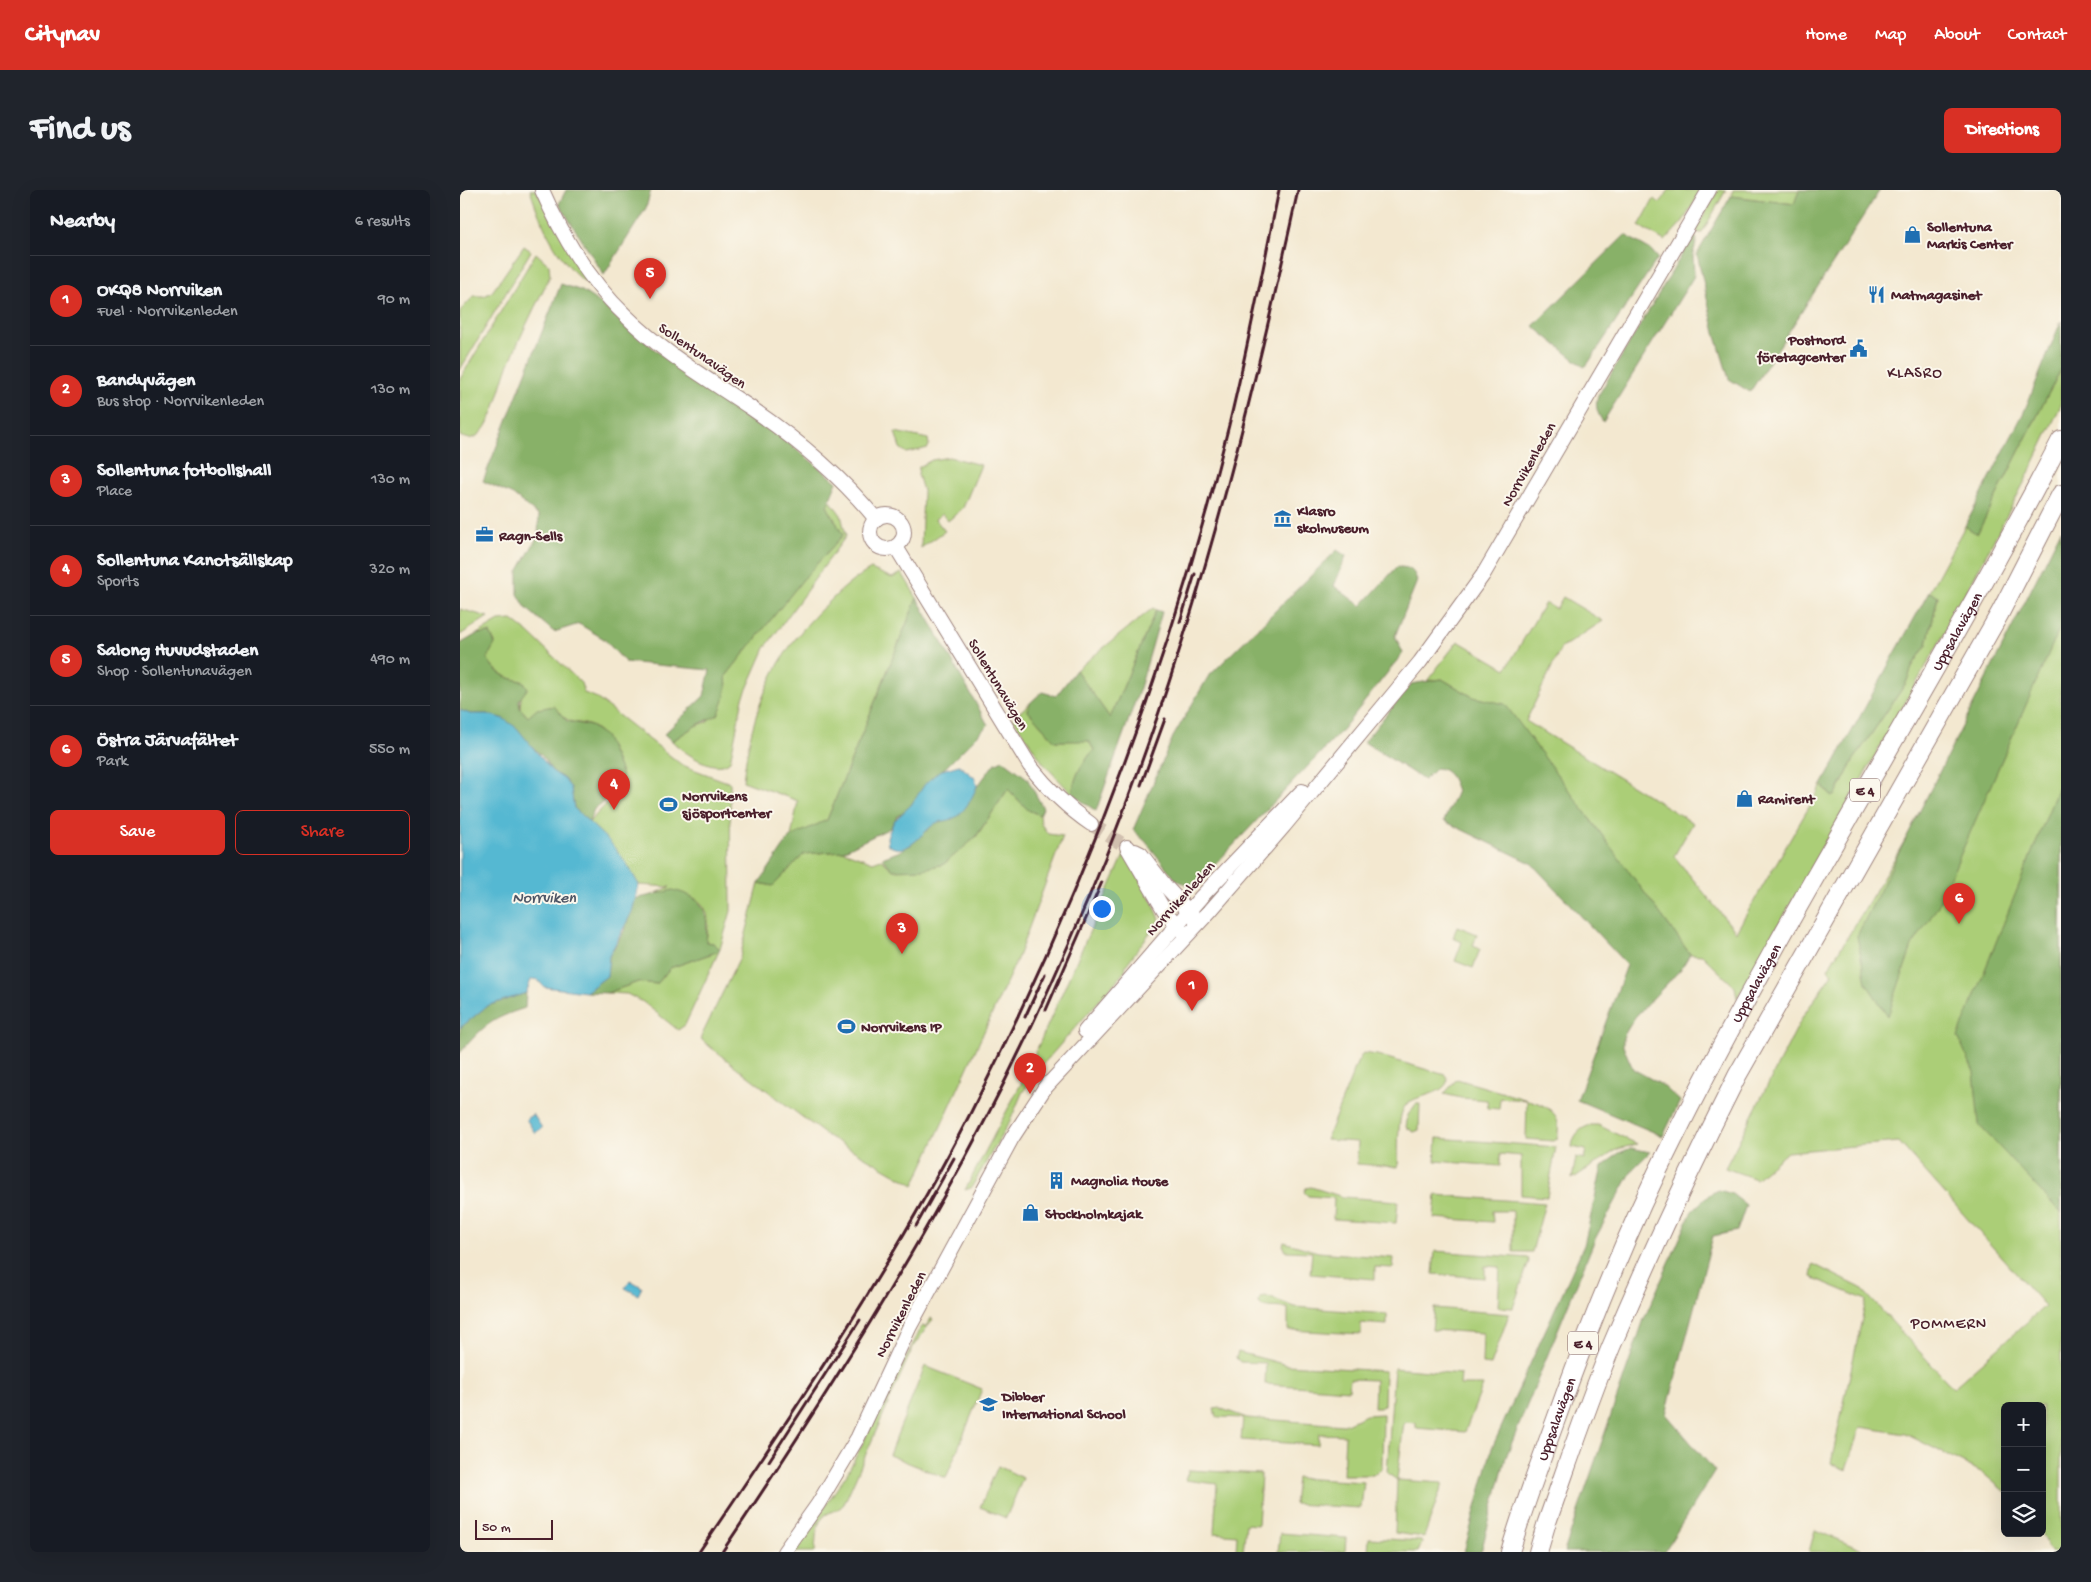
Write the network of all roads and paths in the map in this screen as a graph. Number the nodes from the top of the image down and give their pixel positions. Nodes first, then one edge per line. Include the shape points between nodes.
1 (542, 190) edge
2 (1709, 190) edge
3 (2061, 440) edge
4 (2061, 494) edge
5 (876, 519) junction
6 (896, 547) junction
7 (1354, 738) junction
8 (1091, 824) tunnel mouth
9 (1189, 911) junction
10 (1199, 923) junction
11 (1182, 931) junction
12 (784, 1552) edge
13 (1510, 1552) edge
14 (1538, 1552) edge

1 - 5 main road, Sollentunavägen via 576,255 626,317 686,367 810,450 849,486
2 - 7 main road, Norrvikenleden via 1482,575 1420,662
3 - 13 highway, Uppsalavägen / E 4 via 1672,1140 1584,1341
4 - 14 highway, Uppsalavägen / E 4 via 2000,612 1737,1076 1697,1154 1610,1349
5 - 6 main road via 870,529 872,540 880,548
5 - 6 main road via 885,515 900,520 904,534
6 - 8 main road, Sollentunavägen via 1030,766 1051,792
7 - 9 main road, Norrvikenleden
7 - 10 main road, Norrvikenleden via 1284,826
9 - 10 main road
9 - 11 main road, Norrvikenleden
9 - 11 main road via 1166,888 1141,854 1127,847 1164,910
10 - 11 main road, Norrvikenleden
11 - 12 main road, Norrvikenleden via 1073,1046 1012,1138 909,1328 858,1437 818,1504

